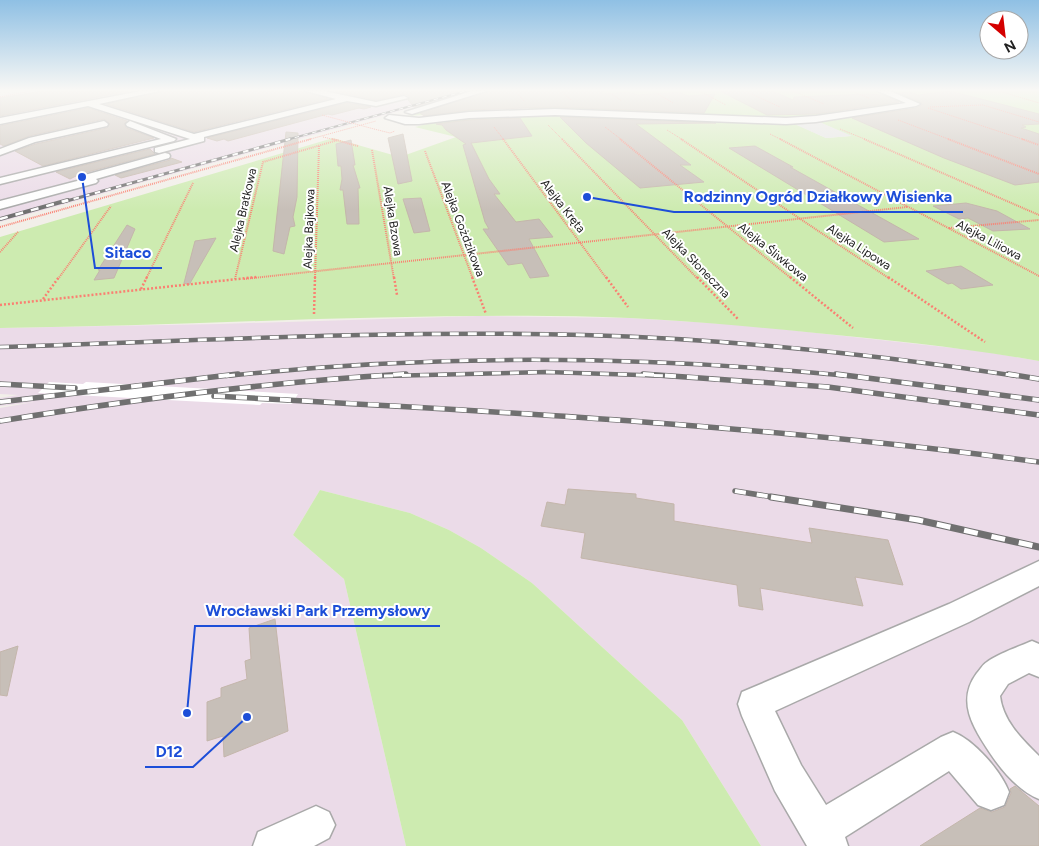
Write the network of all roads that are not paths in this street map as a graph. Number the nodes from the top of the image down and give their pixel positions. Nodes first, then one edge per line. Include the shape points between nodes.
1 (75, 130) edge
2 (148, 130) edge
3 (172, 130) edge
4 (219, 130) edge
5 (193, 137) junction
6 (0, 152) edge
7 (8, 160) edge
8 (60, 166) junction
9 (34, 173) junction
10 (92, 181) junction
11 (0, 182) edge
12 (0, 205) edge
13 (1039, 573) edge
14 (1039, 662) edge
15 (1039, 781) edge
16 (991, 792) dead end
17 (316, 825) dead end
18 (824, 838) edge
19 (272, 846) edge

1 - 6 lane via 32,140
2 - 8 lane via 171,139
3 - 5 lane
4 - 5 lane
5 - 10 lane via 201,139
7 - 9 lane
8 - 9 lane
8 - 10 lane
9 - 11 lane
10 - 12 lane
13 - 18 lane via 959,614 754,704 788,778
14 - 15 lane via 1032,656 997,673 983,692 986,717 1008,749
16 - 18 lane via 953,749
17 - 19 lane

